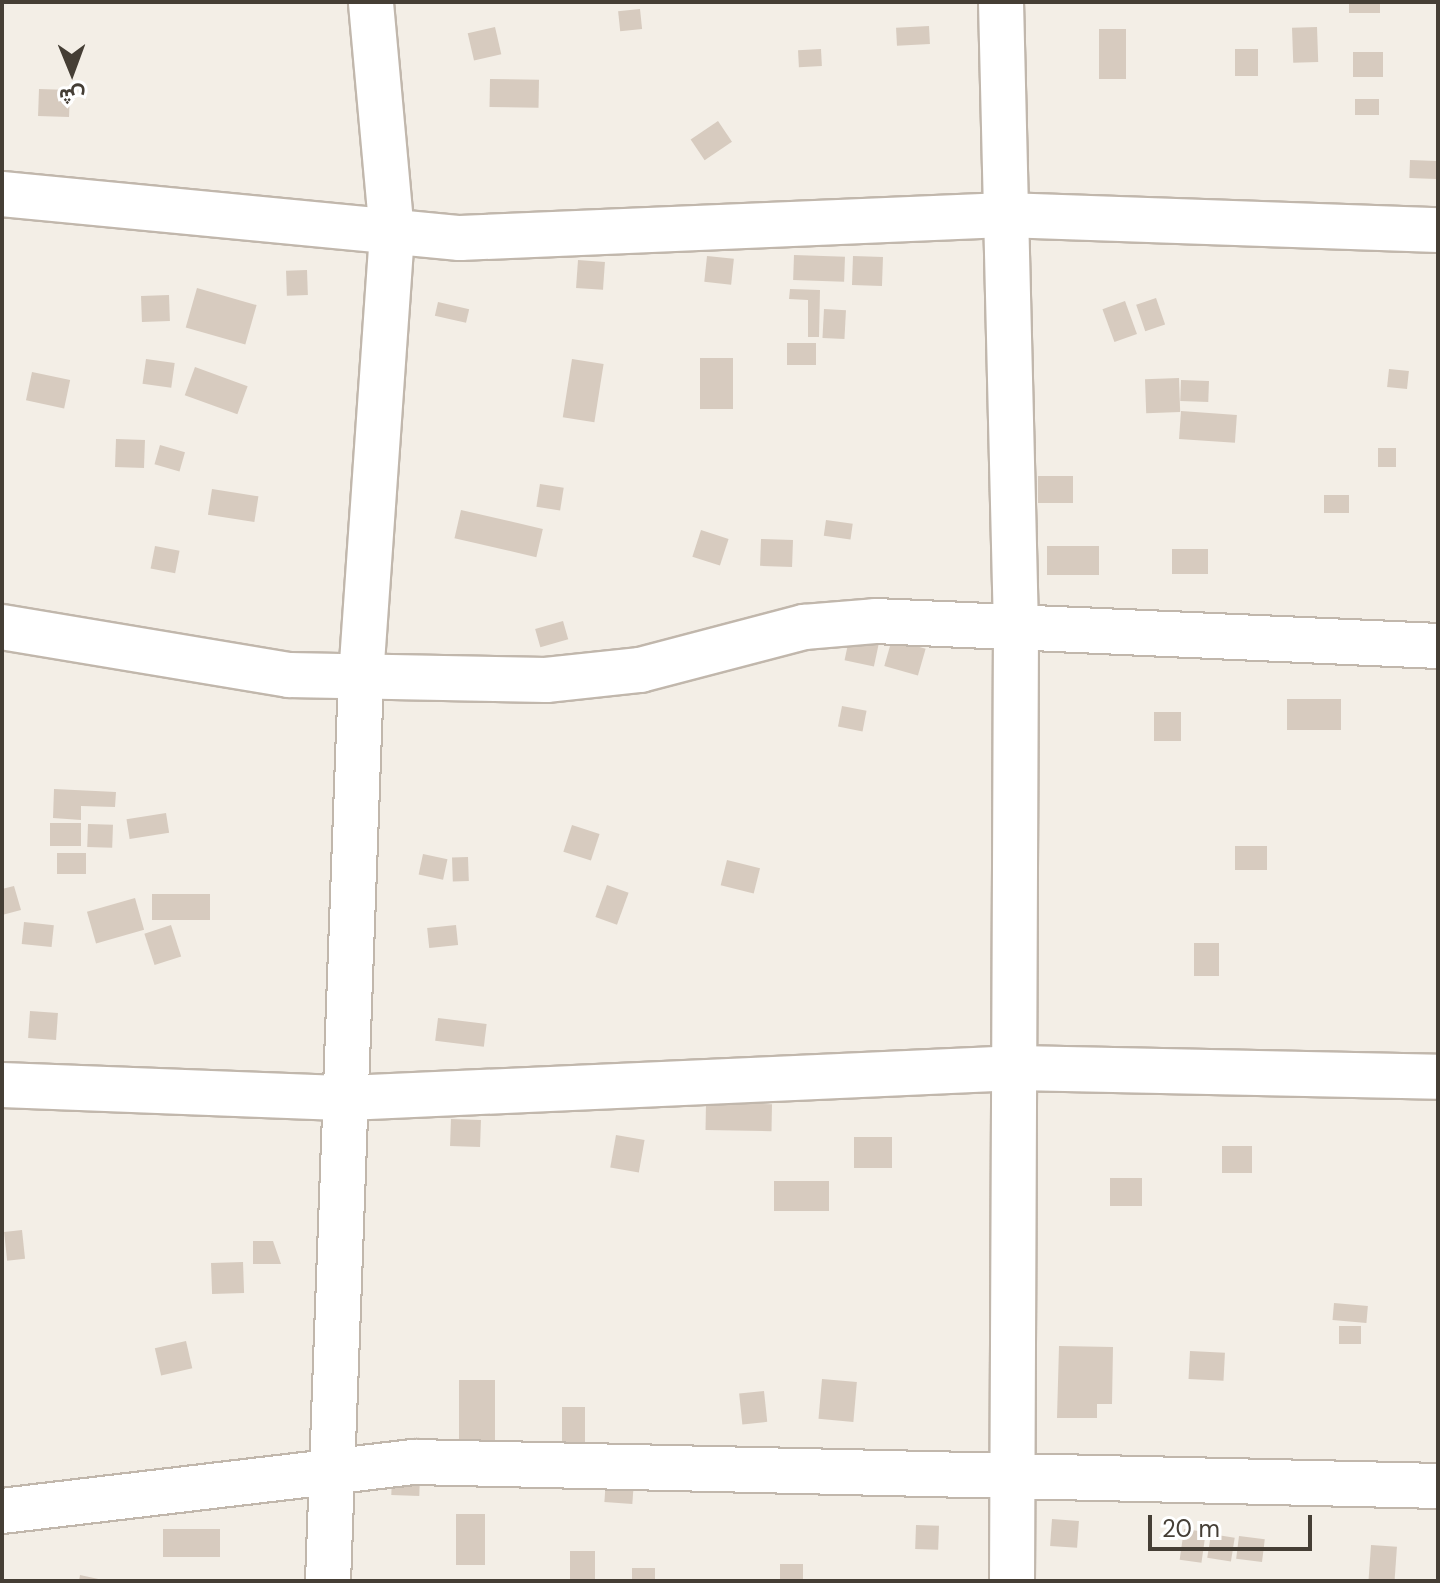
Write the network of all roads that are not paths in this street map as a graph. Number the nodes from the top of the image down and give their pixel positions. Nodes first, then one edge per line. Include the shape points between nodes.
1 (371, 2) edge
2 (1001, 2) edge
3 (2, 194) edge
4 (1005, 215) junction
5 (1438, 230) edge
6 (392, 234) junction
7 (2, 627) edge
8 (1016, 629) junction
9 (1438, 646) edge
10 (361, 677) junction
11 (1017, 1068) junction
12 (1438, 1077) edge
13 (2, 1085) edge
14 (347, 1098) junction
15 (336, 1469) junction
16 (1017, 1481) junction
17 (1438, 1486) edge
18 (2, 1511) edge
19 (328, 1581) edge
20 (1012, 1581) edge

1 - 6 street
2 - 4 street
3 - 6 street
4 - 5 street
4 - 6 street via 529,239
4 - 8 street
6 - 10 street
7 - 10 street via 219,668
8 - 9 street
8 - 10 street via 875,621 804,627 600,677
8 - 11 street
10 - 14 street
11 - 12 street
11 - 14 street
11 - 16 street
13 - 14 street
14 - 15 street
15 - 16 street via 526,1463
15 - 18 street
15 - 19 street
16 - 17 street
16 - 20 street

